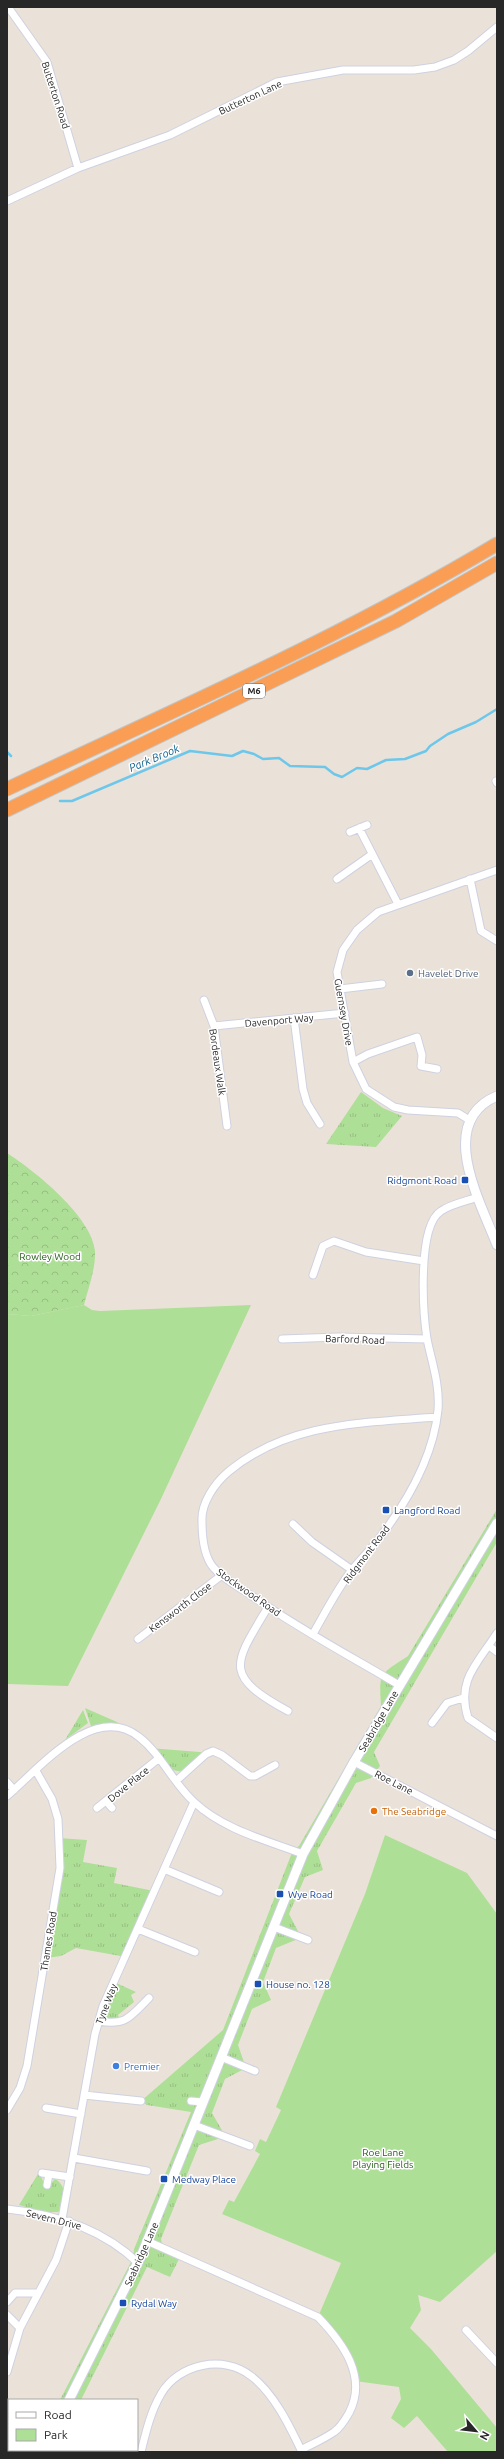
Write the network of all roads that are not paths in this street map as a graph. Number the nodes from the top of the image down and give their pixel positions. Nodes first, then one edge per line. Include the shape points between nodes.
1 (8, 7) edge
2 (497, 28) edge
3 (78, 168) junction
4 (7, 201) edge
5 (497, 544) edge
6 (497, 563) edge
7 (7, 789) edge
8 (7, 810) edge
9 (367, 825) dead end
10 (359, 828) junction
11 (350, 832) dead end
12 (371, 855) junction
13 (497, 870) edge
14 (337, 879) dead end
15 (470, 879) junction
16 (398, 904) junction
17 (497, 941) edge
18 (382, 984) dead end
19 (340, 989) junction
20 (204, 1000) dead end
21 (345, 1014) junction
22 (294, 1018) junction
23 (214, 1026) junction
24 (353, 1062) junction
25 (437, 1069) dead end
26 (497, 1096) edge
27 (471, 1121) junction
28 (320, 1124) dead end
29 (227, 1126) dead end
30 (478, 1197) junction
31 (497, 1244) edge
32 (424, 1261) junction
33 (313, 1275) dead end
34 (282, 1339) dead end
35 (428, 1339) junction
36 (437, 1417) junction
37 (497, 1523) edge
38 (293, 1524) dead end
39 (352, 1570) junction
40 (222, 1575) junction
41 (268, 1607) junction
42 (497, 1633) edge
43 (312, 1634) junction
44 (138, 1640) dead end
45 (489, 1646) junction
46 (497, 1652) edge
47 (399, 1685) junction
48 (463, 1698) junction
49 (288, 1711) dead end
50 (432, 1723) dead end
51 (497, 1738) edge
52 (158, 1759) junction
53 (354, 1762) junction
54 (275, 1765) dead end
55 (36, 1771) junction
56 (176, 1781) junction
57 (7, 1782) edge
58 (14, 1790) junction
59 (7, 1796) edge
60 (106, 1801) junction
61 (194, 1802) junction
62 (97, 1808) dead end
63 (112, 1808) dead end
64 (497, 1836) edge
65 (303, 1854) junction
66 (164, 1869) junction
67 (219, 1892) dead end
68 (274, 1927) junction
69 (138, 1930) junction
70 (308, 1940) dead end
71 (195, 1952) dead end
72 (149, 1998) dead end
73 (99, 2021) junction
74 (221, 2057) junction
75 (255, 2071) dead end
76 (84, 2095) junction
77 (141, 2101) dead end
78 (191, 2101) dead end
79 (203, 2102) junction
80 (9, 2103) edge
81 (46, 2108) dead end
82 (7, 2110) edge
83 (81, 2114) junction
84 (194, 2125) junction
85 (250, 2146) dead end
86 (74, 2158) junction
87 (147, 2171) dead end
88 (70, 2177) junction
89 (47, 2185) dead end
90 (7, 2209) edge
91 (66, 2220) junction
92 (147, 2241) junction
93 (138, 2263) junction
94 (37, 2293) junction
95 (7, 2302) edge
96 (7, 2315) edge
97 (20, 2328) junction
98 (466, 2330) dead end
99 (497, 2363) edge
100 (7, 2372) edge
101 (70, 2399) edge
102 (301, 2451) edge
103 (141, 2452) edge

1 - 3 street, Butterton Road via 47,62
2 - 3 street, Butterton Lane via 454,60 436,67 414,70 343,70 278,82 170,134
3 - 4 street, Butterton Lane
5 - 7 highway, M6 via 393,603 291,654
6 - 8 highway, M6 via 396,621
9 - 10 street
10 - 11 street
10 - 12 street
12 - 14 street
12 - 16 street
13 - 15 street, Guernsey Drive
15 - 16 street, Guernsey Drive
15 - 17 street via 481,930
16 - 19 street, Guernsey Drive via 378,912 357,930 343,950 337,972
18 - 19 street
19 - 21 street, Guernsey Drive
20 - 23 street, Bordeaux Walk
21 - 22 street, Davenport Way
21 - 24 street, Guernsey Drive
22 - 23 street, Davenport Way
22 - 28 street via 303,1089 307,1103
23 - 29 street, Bordeaux Walk
24 - 25 street via 417,1037 422,1055 421,1066
24 - 27 street, Guernsey Drive via 366,1089 394,1107 458,1113
26 - 27 street via 478,1110
27 - 30 street via 464,1151
30 - 31 street
30 - 32 street, Ridgmont Road via 440,1211 430,1224
32 - 33 street via 366,1252 334,1241 323,1246
32 - 35 street, Ridgmont Road via 423,1297
34 - 35 street, Barford Road
35 - 36 street, Ridgmont Road via 437,1376
36 - 39 street, Ridgmont Road via 426,1459 414,1486 374,1544
36 - 40 street, Stockwood Road via 335,1425 302,1432 247,1458 219,1480 202,1514 202,1539 212,1566
37 - 47 street, Seabridge Lane
38 - 39 street via 312,1542
39 - 43 street, Ridgmont Road
40 - 41 street, Stockwood Road
40 - 44 street, Kensworth Close
41 - 43 street, Stockwood Road
41 - 49 street via 240,1656 241,1671 247,1684
42 - 45 street
43 - 47 street, Stockwood Road
45 - 46 street
45 - 48 street via 474,1665 466,1682
47 - 53 street, Seabridge Lane
48 - 50 street via 447,1703
48 - 51 street via 468,1718
52 - 55 street via 135,1734 107,1726 85,1732 56,1752
52 - 56 street
52 - 60 street, Dove Place
53 - 64 street, Roe Lane
53 - 65 street, Seabridge Lane
54 - 56 street via 255,1776 250,1776 213,1751 206,1754
55 - 58 street
55 - 80 street, Thames Road via 52,1799 58,1819 60,1868 30,2054 20,2088
56 - 61 street
57 - 58 street
58 - 59 street
60 - 62 street, Dove Place
60 - 63 street
61 - 65 street via 223,1823
61 - 66 street, Tyne Way
65 - 68 street, Seabridge Lane
66 - 67 street
66 - 69 street, Tyne Way
68 - 70 street
68 - 74 street, Seabridge Lane
69 - 71 street
69 - 73 street, Tyne Way via 103,2006
72 - 73 street via 121,2023
73 - 76 street, Tyne Way
74 - 75 street
74 - 79 street, Seabridge Lane
76 - 77 street
76 - 83 street, Tyne Way
78 - 79 street
79 - 84 street, Seabridge Lane
80 - 82 street, Thames Road
81 - 83 street
83 - 86 street, Tyne Way
84 - 85 street
84 - 92 street, Seabridge Lane
86 - 87 street
86 - 88 street, Tyne Way
88 - 89 street via 46,2173
88 - 91 street, Tyne Way
90 - 91 street, Severn Drive
91 - 93 street, Severn Drive via 86,2227
91 - 94 street, Tyne Way via 56,2260
92 - 93 street, Seabridge Lane
92 - 102 street via 318,2317 333,2333 346,2351 356,2376 352,2407 334,2432
93 - 101 street, Seabridge Lane
94 - 95 street via 15,2293
94 - 97 street, Tyne Way
96 - 97 street
97 - 100 street, Tyne Way
98 - 99 street
102 - 103 street via 270,2397 252,2376 236,2367 210,2363 190,2369 162,2393 151,2414

